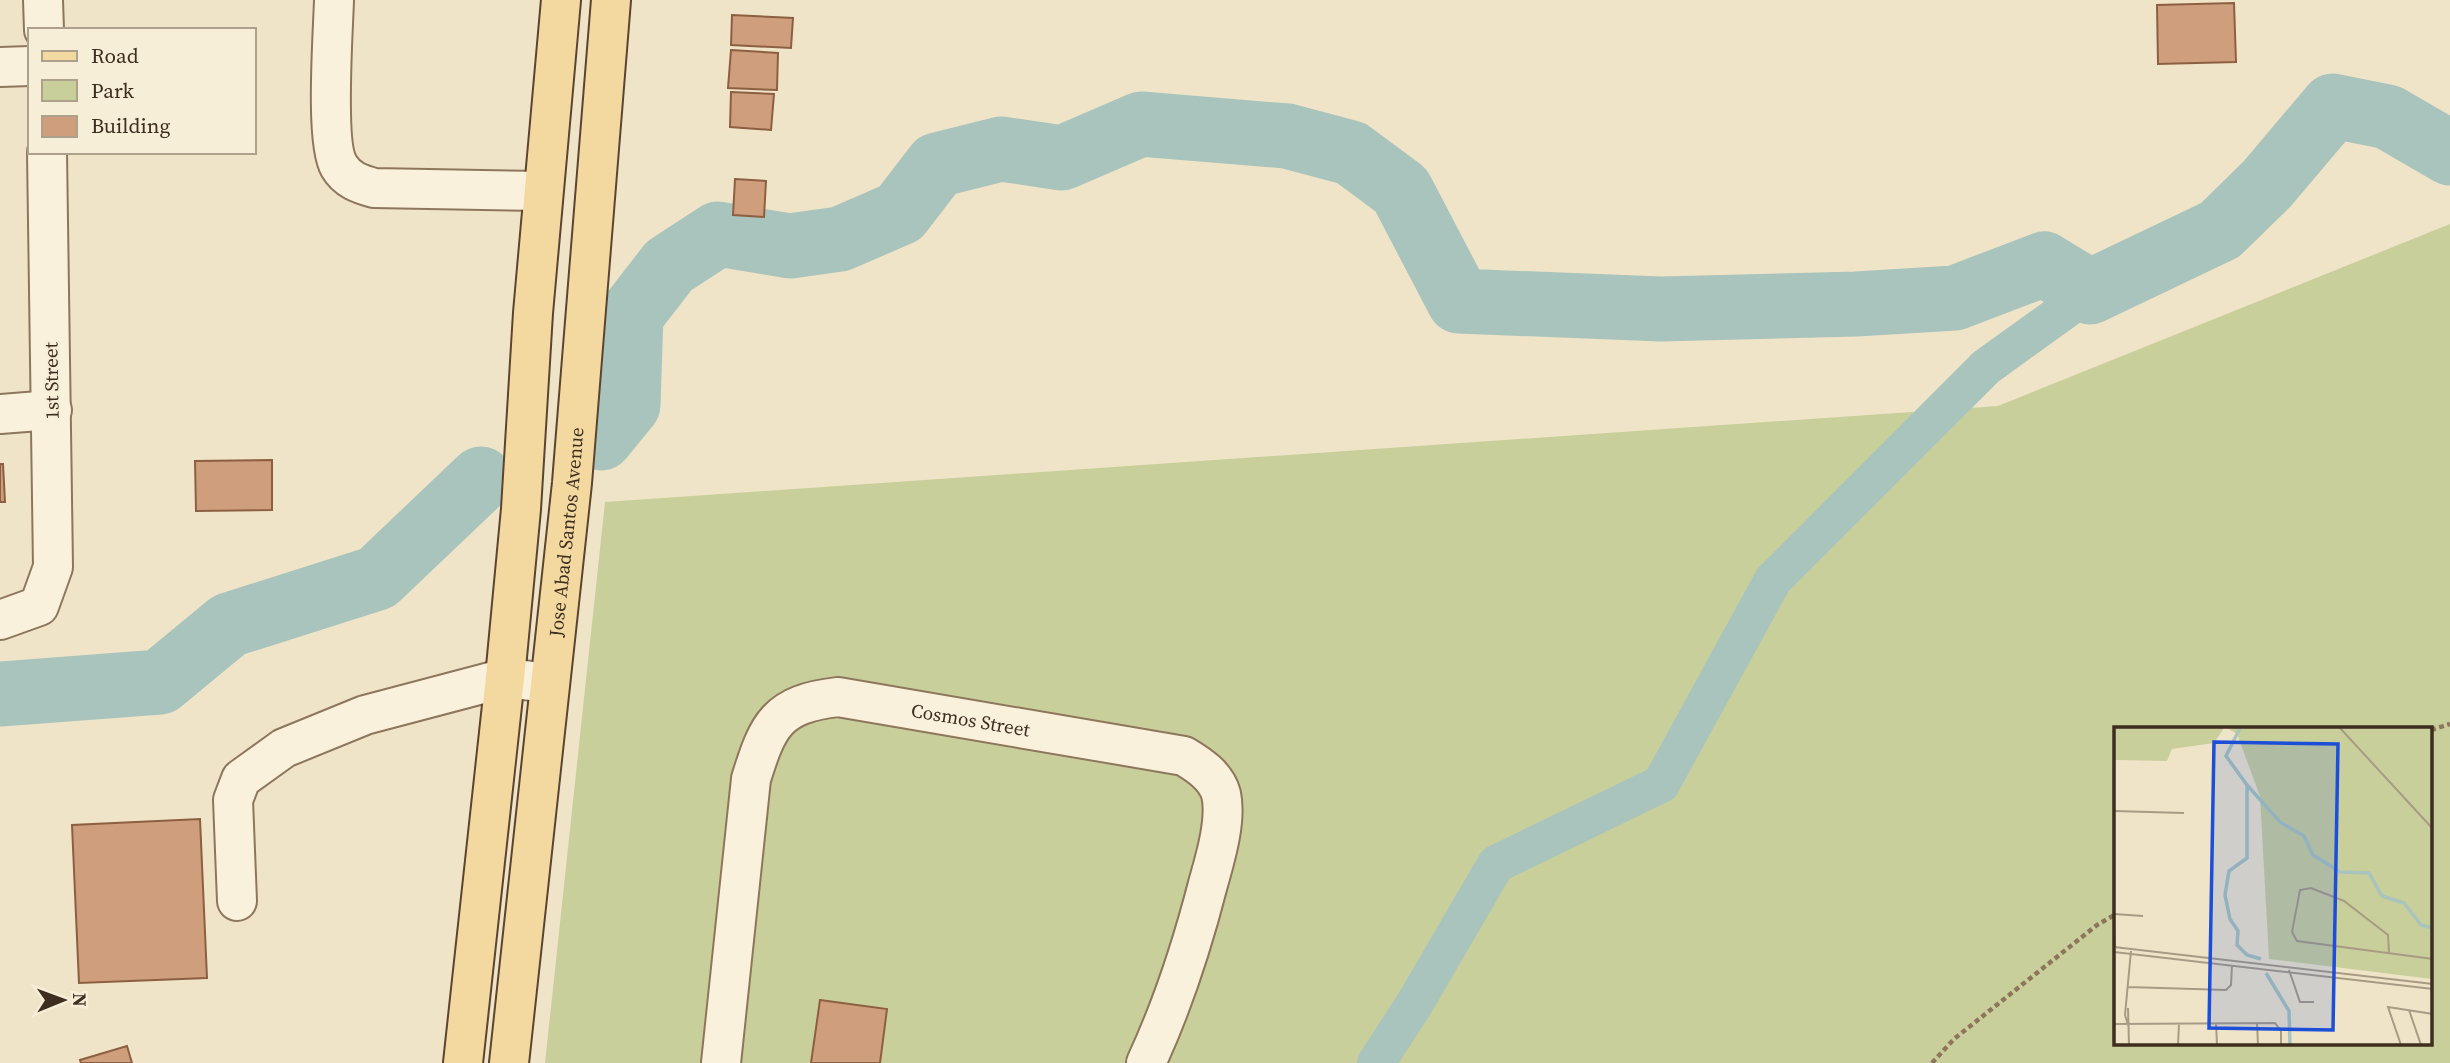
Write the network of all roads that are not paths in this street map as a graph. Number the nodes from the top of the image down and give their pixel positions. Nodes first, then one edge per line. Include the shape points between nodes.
1 (43, 0) edge
2 (334, 0) edge
3 (561, 0) edge
4 (611, 0) edge
5 (44, 28) edge
6 (28, 66) edge
7 (0, 67) edge
8 (47, 154) edge
9 (543, 191) junction
10 (52, 411) junction
11 (0, 414) edge
12 (0, 620) edge
13 (505, 678) junction
14 (550, 683) junction
15 (237, 901) dead end
16 (463, 1063) edge
17 (509, 1063) edge
18 (720, 1063) edge
19 (1146, 1063) edge

1 - 5 street
2 - 9 street via 332,142 339,166 354,182 374,188
3 - 9 main road
4 - 14 main road, Jose Abad Santos Avenue via 572,482
6 - 7 street
8 - 10 street, 1st Street
9 - 13 main road
10 - 11 street
10 - 12 street, 1st Street via 53,568 40,607
13 - 14 street
13 - 15 street via 365,715 284,748 241,779 233,800
13 - 16 main road
14 - 17 main road, Jose Abad Santos Avenue
18 - 19 street, Cosmos Street via 751,779 761,746 789,710 811,700 838,697 1184,757 1213,778 1221,793 1217,852 1193,942

